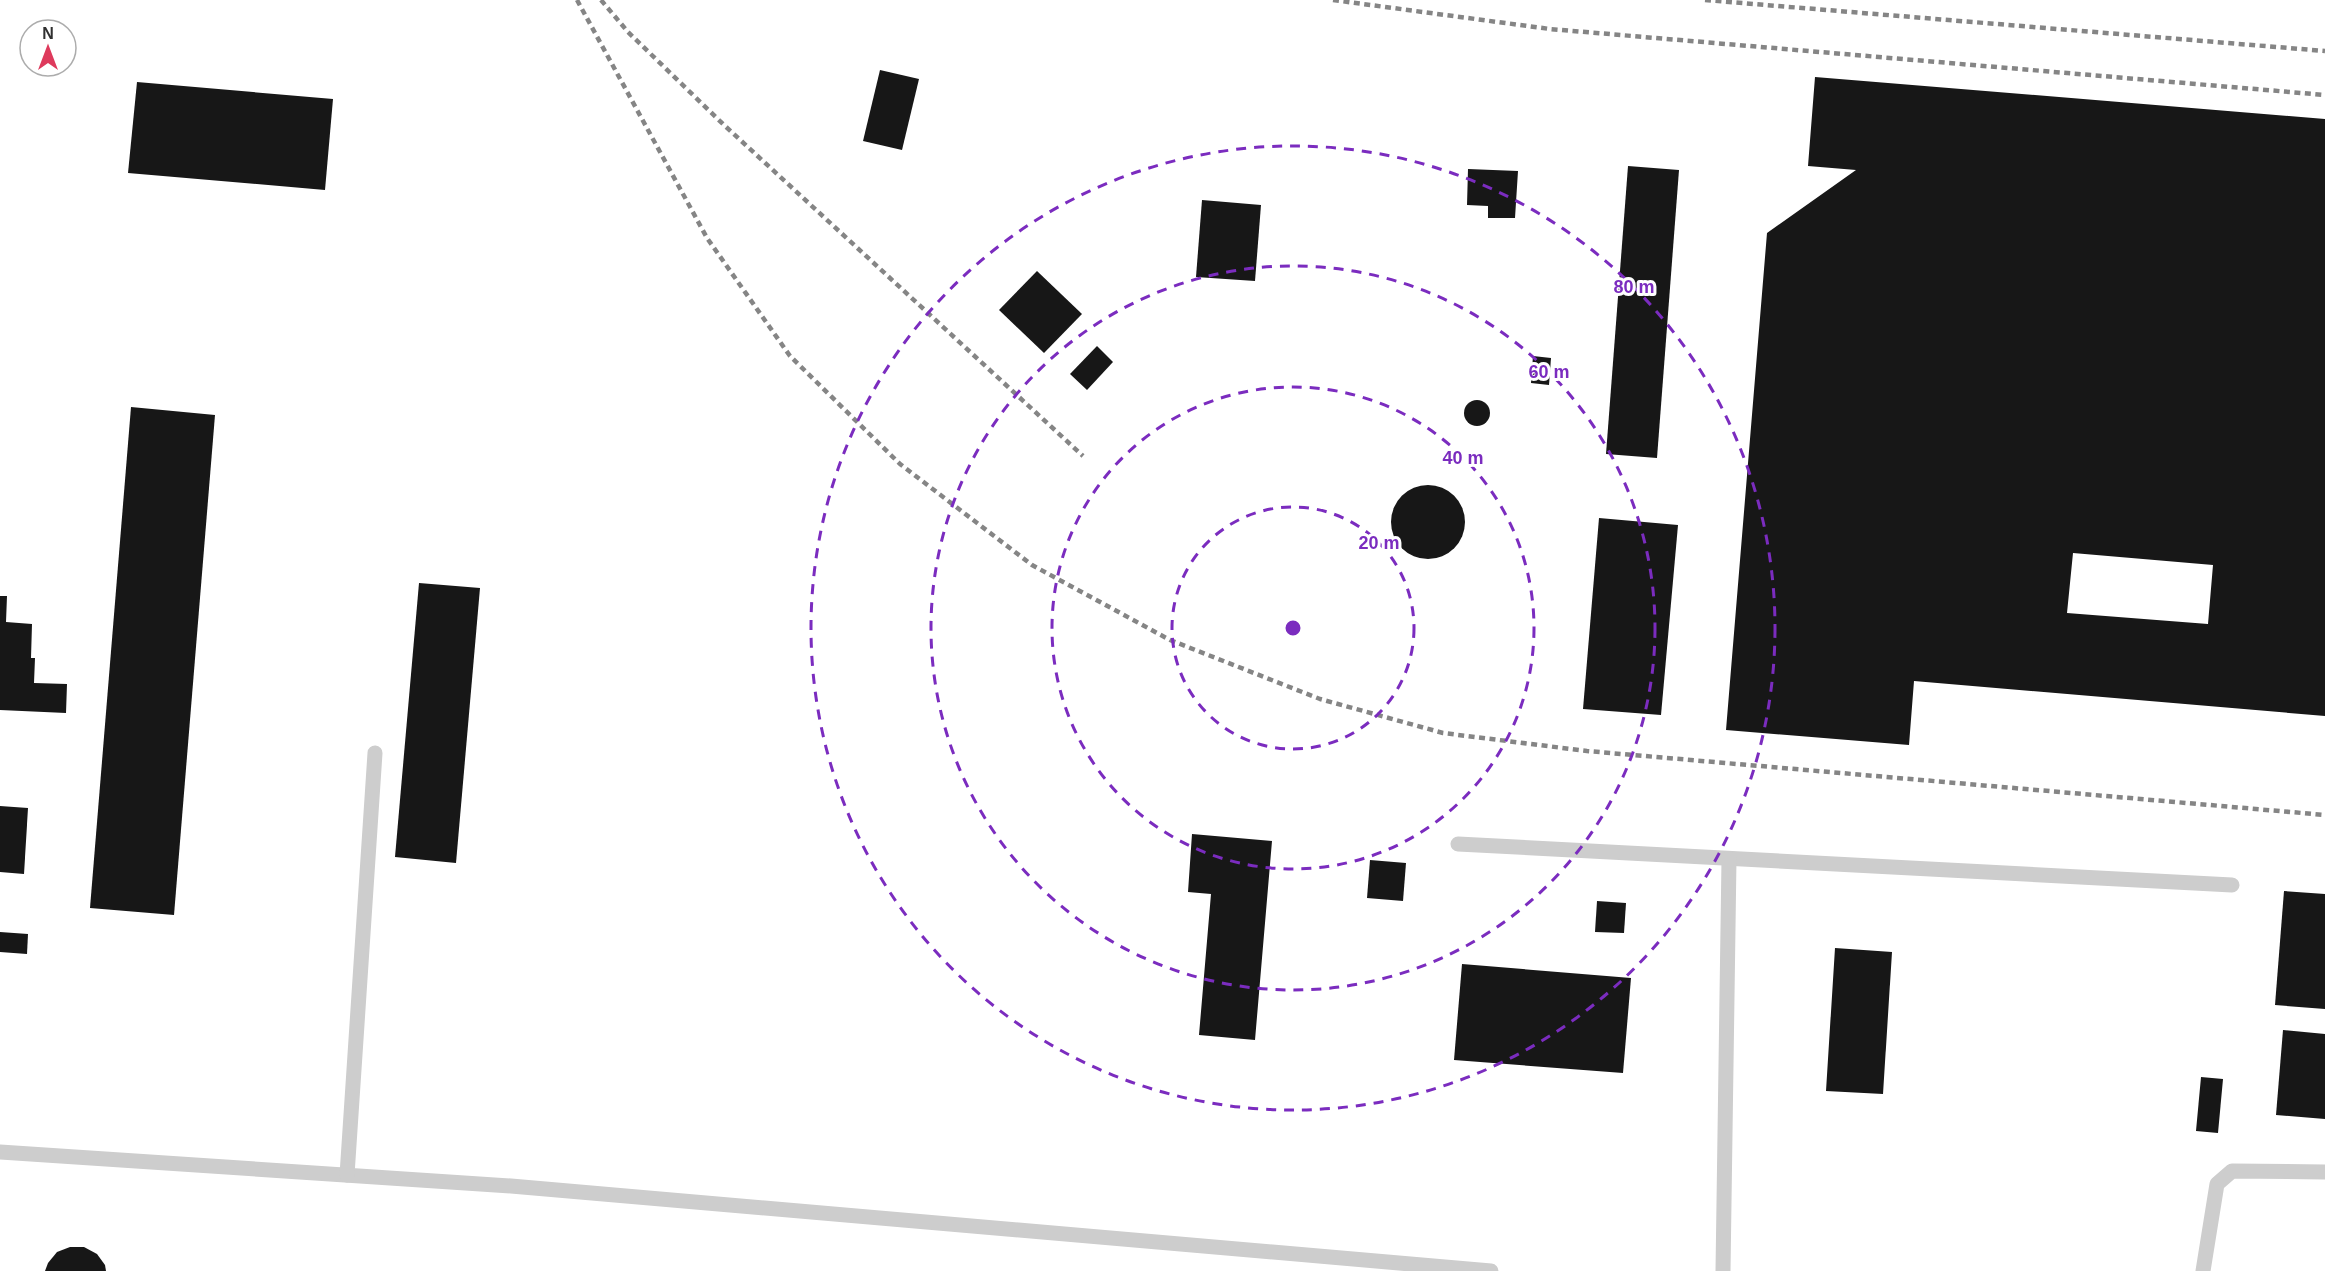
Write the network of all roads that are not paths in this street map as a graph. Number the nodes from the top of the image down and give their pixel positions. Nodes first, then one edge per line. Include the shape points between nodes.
1 (375, 753) dead end
2 (1458, 844) dead end
3 (1729, 859) junction
4 (2232, 885) dead end
5 (0, 1152) edge
6 (2325, 1172) edge
7 (347, 1175) junction
8 (1491, 1271) edge
9 (1723, 1271) edge
10 (2203, 1271) edge

1 - 7 lane
2 - 3 lane
3 - 4 lane
3 - 9 lane
5 - 7 lane
6 - 10 lane via 2232,1171 2217,1184
7 - 8 lane

